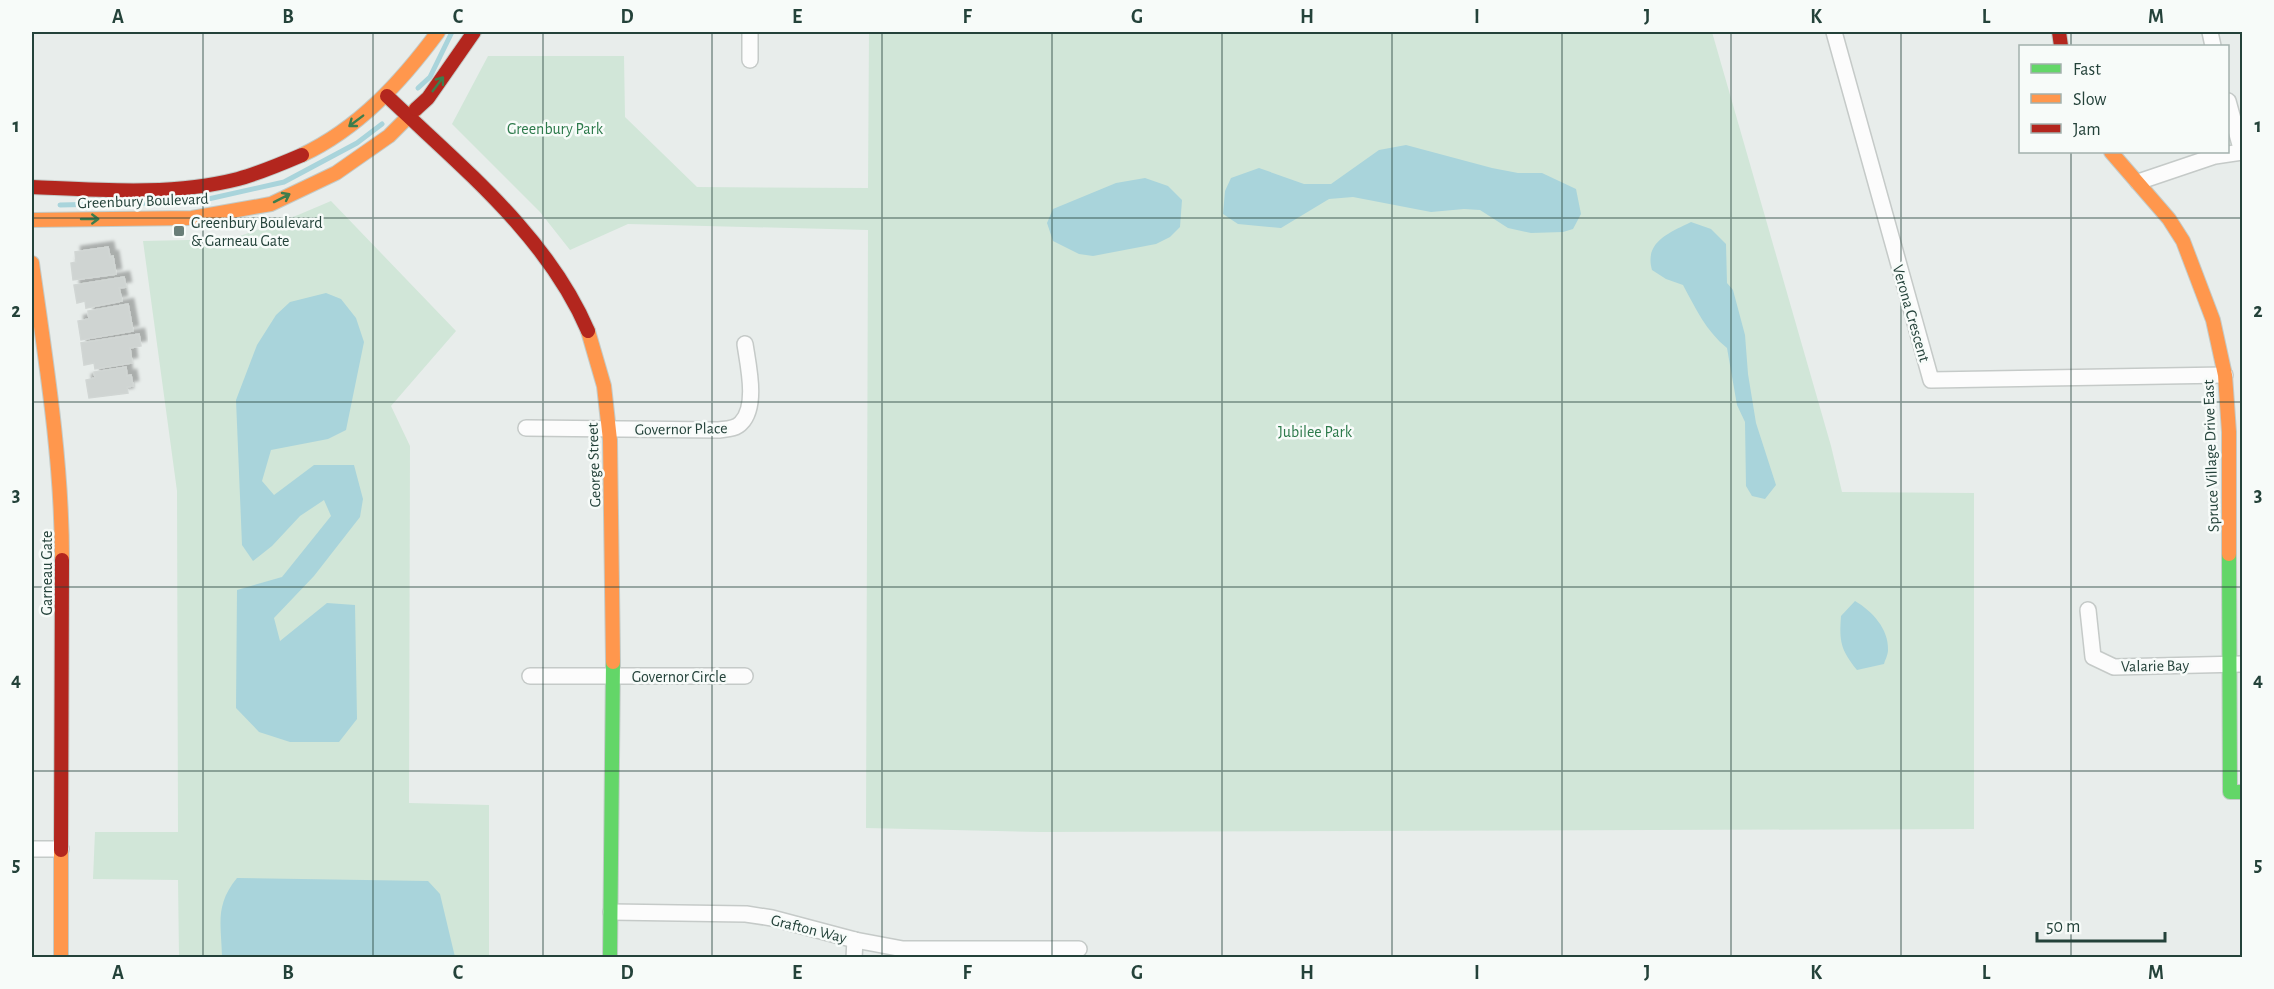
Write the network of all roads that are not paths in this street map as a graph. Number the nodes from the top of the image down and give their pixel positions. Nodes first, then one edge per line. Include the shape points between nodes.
1 (438, 32) edge
2 (474, 32) edge
3 (750, 32) edge
4 (1834, 32) edge
5 (750, 60) dead end
6 (387, 96) junction
7 (2229, 105) edge
8 (409, 117) junction
9 (2242, 152) edge
10 (2112, 153) edge
11 (2138, 182) junction
12 (32, 188) edge
13 (32, 220) edge
14 (32, 263) edge
15 (745, 344) dead end
16 (2225, 375) junction
17 (526, 429) dead end
18 (610, 429) junction
19 (2088, 610) dead end
20 (2236, 664) edge
21 (530, 676) dead end
22 (613, 676) junction
23 (745, 676) dead end
24 (2236, 792) edge
25 (32, 849) edge
26 (61, 849) junction
27 (611, 912) junction
28 (855, 940) junction
29 (1079, 948) dead end
30 (61, 957) edge
31 (610, 957) edge
32 (854, 957) edge

1 - 6 street, Greenbury Boulevard
8 -> 2 street, Greenbury Boulevard via 428,98
3 - 5 street
4 - 16 street, Verona Crescent via 1931,380
6 - 8 street, George Street
6 -> 12 street, Greenbury Boulevard via 302,156 230,181 199,187
7 - 9 street
13 -> 8 street, Greenbury Boulevard via 192,218 271,204 336,173
8 - 18 street, George Street via 530,236 548,261 582,317 593,345
9 - 11 street via 2215,156
10 - 11 street, Spruce Village Drive East
11 - 16 street, Spruce Village Drive East via 2183,240 2213,320
14 - 26 street, Garneau Gate via 62,508
15 - 18 street, Governor Place via 750,400 741,424 719,430
16 - 20 street, Spruce Village Drive East
17 - 18 street
18 - 22 street, George Street
19 - 20 street, Valarie Bay via 2093,657 2114,667
20 - 24 street, Spruce Village Drive East
21 - 22 street, Governor Circle
22 - 23 street, Governor Circle
22 - 27 street, George Street
25 - 26 street
26 - 30 street, Garneau Gate
27 - 28 street, Grafton Way via 746,914
27 - 31 street, George Street
28 - 29 street, Grafton Way via 920,949
28 - 32 street

